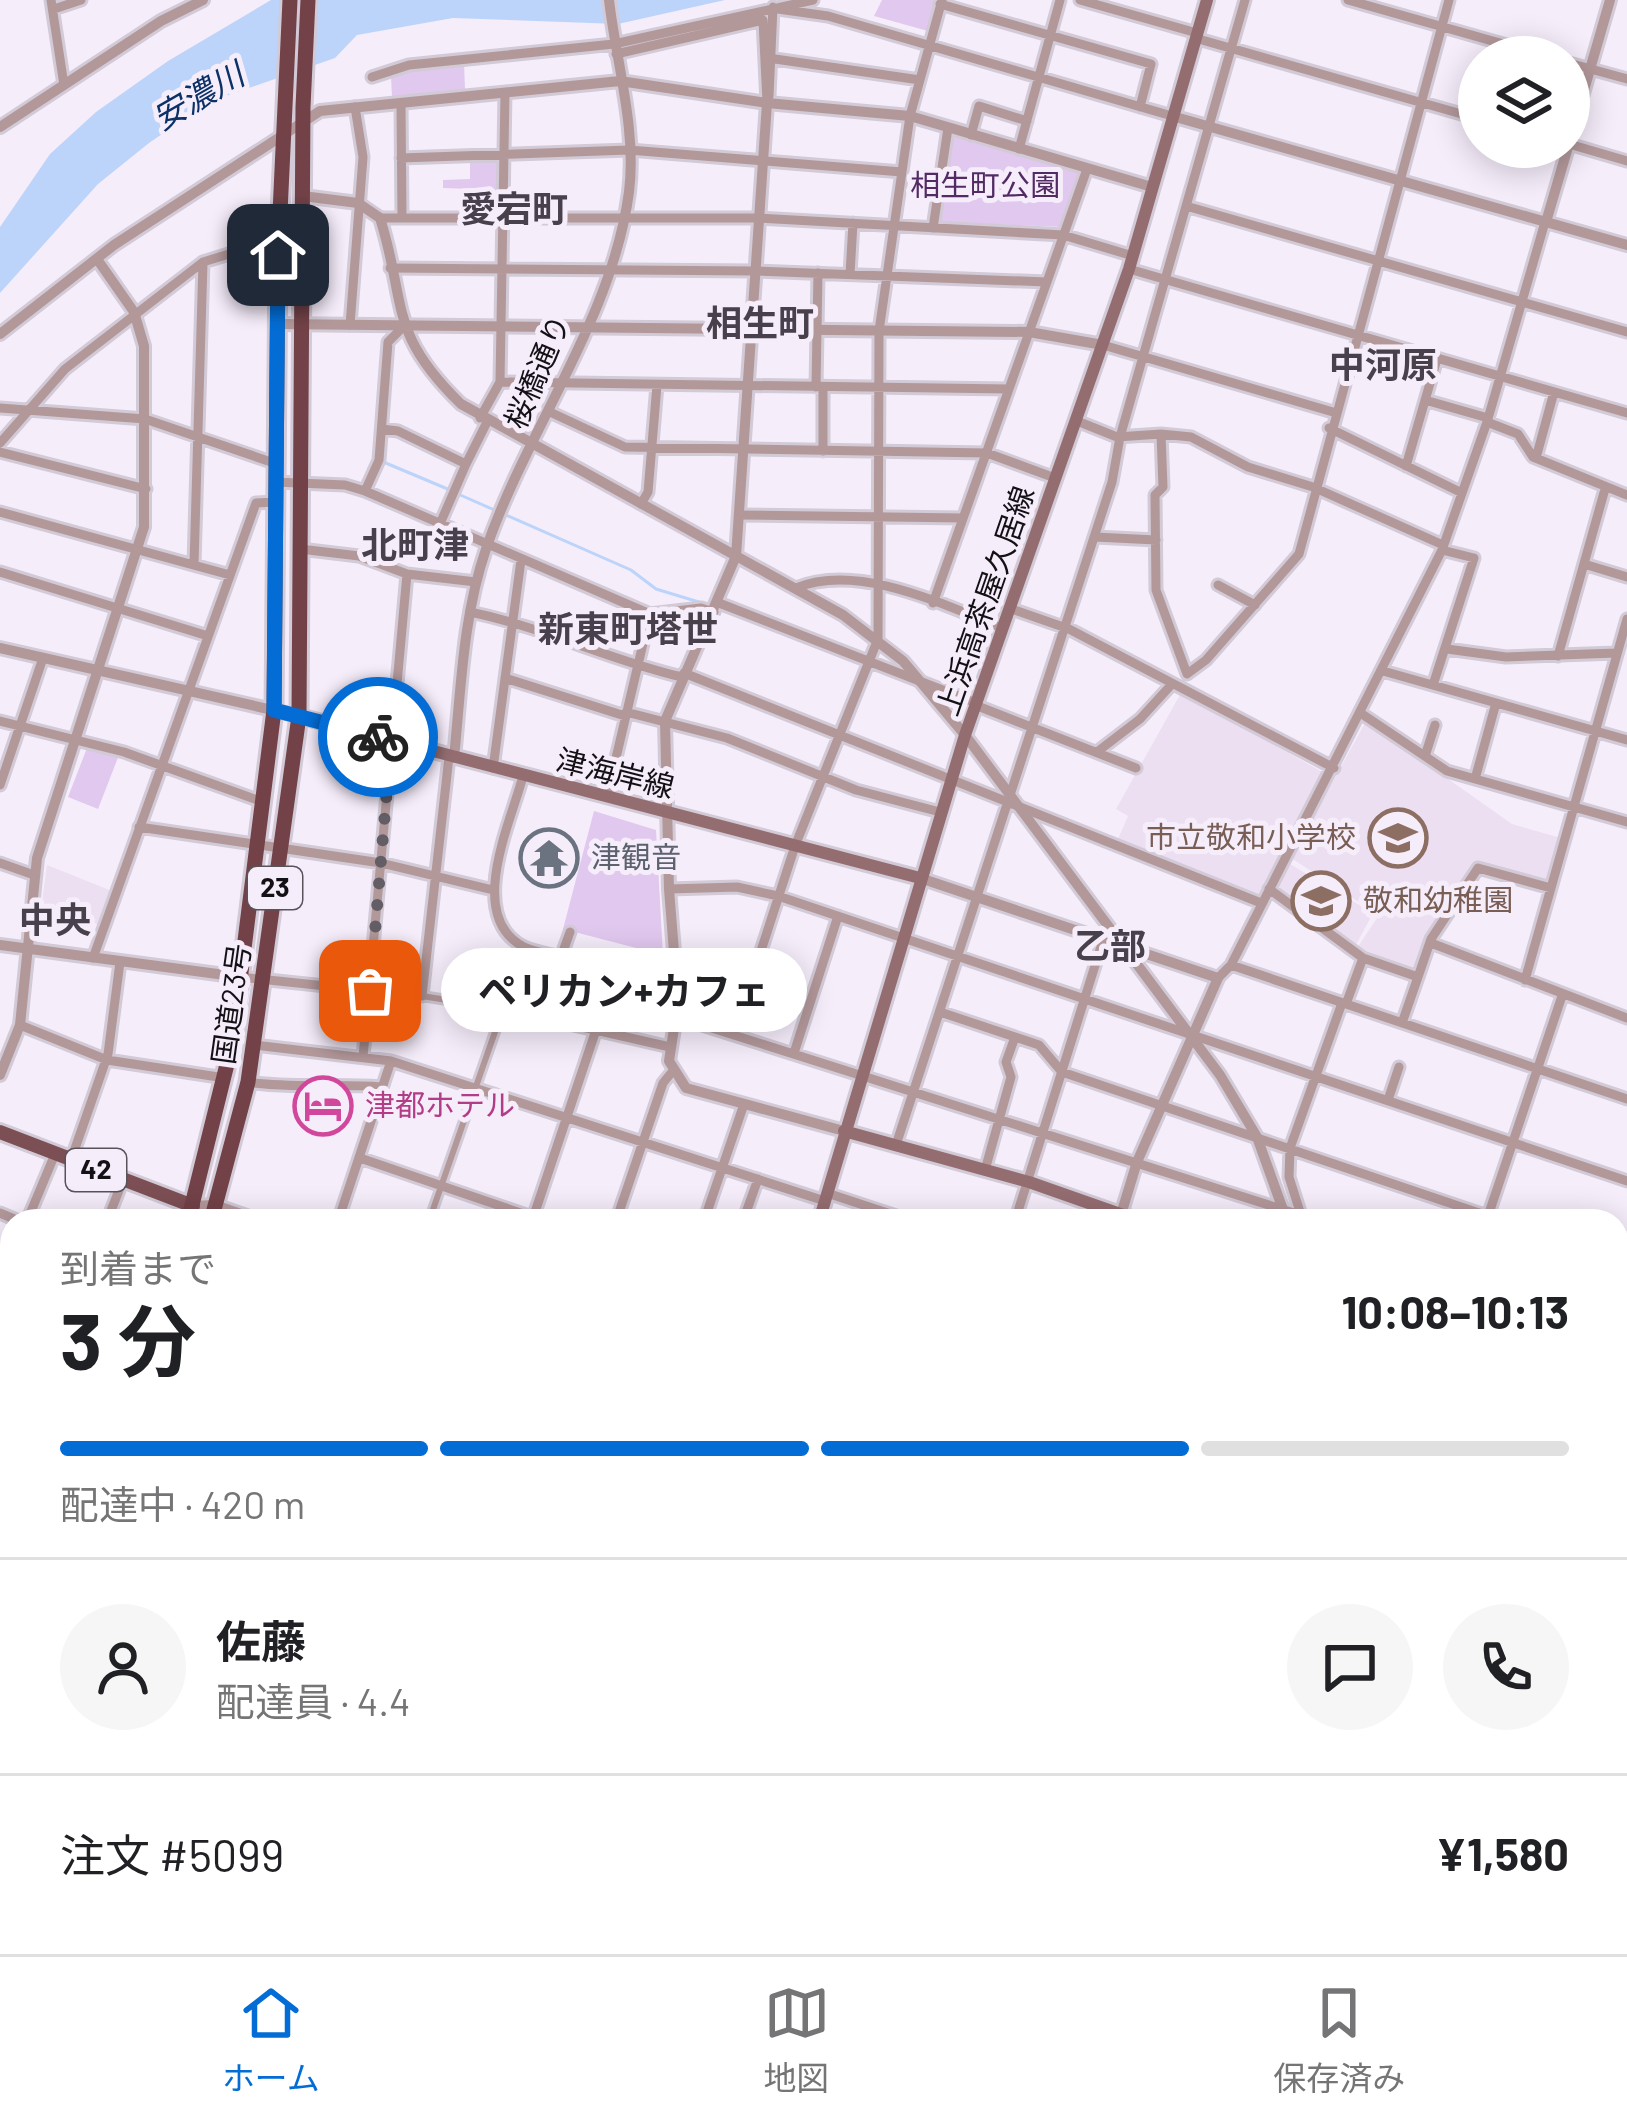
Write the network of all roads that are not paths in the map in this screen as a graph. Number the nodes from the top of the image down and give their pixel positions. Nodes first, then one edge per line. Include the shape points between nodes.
1 (81, 0) edge
2 (176, 0) edge
3 (203, 0) edge
4 (290, 0) edge
5 (308, 0) edge
6 (609, 0) edge
7 (813, 0) edge
8 (1060, 0) edge
9 (1080, 0) edge
10 (1207, 0) edge
11 (1245, 0) edge
12 (1348, 0) edge
13 (1449, 0) edge
14 (1610, 0) edge
15 (941, 2) edge
16 (52, 4) edge
17 (773, 7) junction
18 (160, 21) junction
19 (1442, 26) junction
20 (1051, 36) junction
21 (1196, 36) junction
22 (1477, 36) edge
23 (929, 46) junction
24 (615, 49) junction
25 (1231, 49) junction
26 (775, 58) junction
27 (1590, 69) joint
28 (371, 77) dead end
29 (1039, 78) junction
30 (1627, 79) edge
31 (920, 80) junction
32 (620, 81) junction
33 (64, 85) junction
34 (505, 93) junction
35 (1421, 102) junction
36 (400, 104) junction
37 (767, 104) junction
38 (355, 107) junction
39 (1140, 107) junction
40 (1458, 112) edge
41 (303, 114) junction
42 (910, 116) junction
43 (1172, 116) junction
44 (1027, 121) junction
45 (1209, 126) junction
46 (0, 127) edge
47 (283, 128) junction
48 (948, 128) junction
49 (970, 135) junction
50 (1019, 149) junction
51 (629, 150) junction
52 (1590, 150) edge
53 (504, 154) junction
54 (401, 158) junction
55 (763, 159) junction
56 (1627, 160) edge
57 (1561, 168) edge
58 (1088, 169) junction
59 (902, 172) junction
60 (1399, 180) junction
61 (1152, 187) junction
62 (303, 196) junction
63 (358, 203) junction
64 (1186, 206) junction
65 (380, 218) junction
66 (402, 218) junction
67 (502, 218) junction
68 (625, 218) junction
69 (759, 218) junction
70 (1546, 222) junction
71 (853, 224) junction
72 (894, 226) junction
73 (933, 228) junction
74 (1064, 235) junction
75 (1627, 245) edge
76 (278, 255) junction
77 (97, 259) junction
78 (1376, 260) junction
79 (203, 262) junction
80 (1131, 263) junction
81 (390, 268) junction
82 (502, 269) junction
83 (607, 269) junction
84 (755, 271) junction
85 (818, 273) junction
86 (850, 274) junction
87 (886, 276) junction
88 (1047, 282) junction
89 (1165, 282) junction
90 (1522, 302) junction
91 (134, 312) junction
92 (277, 323) junction
93 (302, 324) junction
94 (350, 325) junction
95 (404, 326) junction
96 (501, 327) junction
97 (584, 328) junction
98 (752, 330) junction
99 (817, 330) junction
100 (878, 331) junction
101 (1029, 332) junction
102 (1627, 332) edge
103 (0, 334) edge
104 (1354, 336) junction
105 (1103, 345) junction
106 (1143, 358) junction
107 (1437, 359) junction
108 (1500, 377) junction
109 (500, 382) junction
110 (564, 383) junction
111 (658, 385) junction
112 (747, 386) junction
113 (820, 387) junction
114 (878, 388) junction
115 (1009, 389) junction
116 (1554, 392) junction
117 (1425, 400) junction
118 (0, 408) edge
119 (29, 409) junction
120 (1333, 412) junction
121 (551, 413) junction
122 (1627, 413) edge
123 (145, 419) junction
124 (484, 420) junction
125 (1488, 420) junction
126 (1076, 421) junction
127 (1329, 428) junction
128 (382, 429) junction
129 (1161, 434) junction
130 (1120, 436) junction
131 (197, 438) junction
132 (0, 442) edge
133 (532, 446) junction
134 (652, 447) junction
135 (742, 450) junction
136 (823, 451) junction
137 (0, 452) edge
138 (878, 452) junction
139 (987, 453) junction
140 (1536, 458) junction
141 (275, 464) junction
142 (466, 464) junction
143 (1406, 466) junction
144 (1055, 478) junction
145 (275, 482) junction
146 (301, 483) junction
147 (1313, 487) junction
148 (146, 489) junction
149 (1605, 489) junction
150 (364, 491) junction
151 (1462, 493) junction
152 (1627, 495) edge
153 (275, 502) junction
154 (641, 504) junction
155 (0, 512) edge
156 (739, 515) junction
157 (878, 517) junction
158 (963, 518) junction
159 (439, 526) junction
160 (1095, 537) junction
161 (1156, 540) junction
162 (487, 545) junction
163 (1443, 547) junction
164 (140, 548) junction
165 (300, 549) junction
166 (736, 556) junction
167 (521, 560) junction
168 (194, 564) junction
169 (1584, 564) junction
170 (0, 572) edge
171 (407, 574) junction
172 (230, 575) junction
173 (1627, 577) edge
174 (476, 582) junction
175 (878, 584) junction
176 (1218, 585) dead end
177 (796, 589) junction
178 (933, 602) junction
179 (1255, 605) junction
180 (717, 607) junction
181 (120, 608) junction
182 (1009, 608) junction
183 (470, 612) junction
184 (650, 614) junction
185 (1627, 619) edge
186 (513, 621) junction
187 (1002, 628) junction
188 (1065, 628) junction
189 (208, 636) junction
190 (878, 639) junction
191 (0, 648) edge
192 (1447, 649) junction
193 (1558, 656) junction
194 (1620, 656) edge
195 (43, 658) junction
196 (867, 665) junction
197 (637, 667) junction
198 (99, 670) junction
199 (1384, 670) junction
200 (1187, 674) junction
201 (683, 675) junction
202 (505, 678) junction
203 (1172, 684) junction
204 (1433, 685) junction
205 (924, 686) junction
206 (188, 690) junction
207 (1496, 703) junction
208 (975, 704) junction
209 (274, 710) junction
210 (626, 714) junction
211 (1362, 714) junction
212 (298, 716) junction
213 (0, 721) edge
214 (665, 721) junction
215 (1435, 725) dead end
216 (19, 728) junction
217 (1034, 728) junction
218 (1595, 731) junction
219 (839, 733) junction
220 (965, 735) junction
221 (1627, 740) edge
222 (76, 741) junction
223 (391, 741) junction
224 (1097, 752) junction
225 (1425, 756) junction
226 (451, 757) junction
227 (161, 767) junction
228 (1136, 767) dead end
229 (493, 768) junction
230 (1334, 768) junction
231 (822, 775) junction
232 (524, 776) junction
233 (951, 779) junction
234 (1474, 779) junction
235 (0, 785) edge
236 (607, 796) junction
237 (1010, 799) junction
238 (263, 802) junction
239 (1574, 807) junction
240 (665, 812) junction
241 (940, 812) junction
242 (1627, 822) edge
243 (139, 827) junction
244 (795, 846) junction
245 (257, 847) junction
246 (281, 850) junction
247 (0, 863) edge
248 (381, 863) junction
249 (34, 875) junction
250 (435, 877) junction
251 (920, 878) junction
252 (1551, 888) junction
253 (669, 889) junction
254 (494, 890) junction
255 (1269, 890) junction
256 (778, 896) junction
257 (978, 896) junction
258 (1261, 903) junction
259 (838, 916) junction
260 (570, 932) dead end
261 (903, 938) junction
262 (1103, 940) junction
263 (1432, 943) junction
264 (0, 945) edge
265 (1126, 947) junction
266 (27, 950) junction
267 (521, 950) junction
268 (958, 955) junction
269 (93, 958) junction
270 (1363, 958) junction
271 (120, 962) junction
272 (1231, 965) junction
273 (240, 977) junction
274 (1418, 977) junction
275 (1219, 978) junction
276 (262, 979) junction
277 (1525, 980) junction
278 (370, 991) junction
279 (422, 996) junction
280 (1562, 997) junction
281 (1085, 998) junction
282 (1344, 1004) junction
283 (502, 1009) junction
284 (940, 1012) junction
285 (677, 1017) junction
286 (1627, 1018) edge
287 (1402, 1023) junction
288 (20, 1024) junction
289 (596, 1030) junction
290 (734, 1034) junction
291 (1015, 1037) junction
292 (1193, 1038) junction
293 (254, 1045) junction
294 (670, 1047) junction
295 (794, 1053) junction
296 (363, 1057) junction
297 (106, 1060) junction
298 (391, 1061) junction
299 (1399, 1067) dead end
300 (1536, 1069) junction
301 (672, 1072) junction
302 (1062, 1072) junction
303 (862, 1073) junction
304 (0, 1075) edge
305 (1316, 1076) junction
306 (225, 1078) junction
307 (248, 1082) junction
308 (476, 1084) junction
309 (381, 1087) junction
310 (914, 1089) junction
311 (1627, 1099) edge
312 (1388, 1100) junction
313 (744, 1104) junction
314 (1162, 1105) junction
315 (567, 1114) junction
316 (1000, 1118) junction
317 (844, 1131) junction
318 (0, 1132) edge
319 (1044, 1132) junction
320 (1257, 1137) junction
321 (644, 1139) junction
322 (1512, 1142) junction
323 (896, 1145) junction
324 (1290, 1148) junction
325 (55, 1154) junction
326 (360, 1158) junction
327 (71, 1160) junction
328 (1137, 1162) junction
329 (722, 1166) junction
330 (986, 1170) junction
331 (758, 1178) junction
332 (123, 1180) junction
333 (1627, 1180) edge
334 (1029, 1182) junction
335 (441, 1186) junction
336 (826, 1197) junction
337 (29, 1209) edge
338 (112, 1209) edge
339 (180, 1209) edge
340 (191, 1209) edge
341 (213, 1209) edge
342 (342, 1209) edge
343 (433, 1209) edge
344 (505, 1209) edge
345 (539, 1209) edge
346 (620, 1209) edge
347 (708, 1209) edge
348 (747, 1209) edge
349 (822, 1209) edge
350 (868, 1209) edge
351 (1019, 1209) edge
352 (1096, 1209) edge
353 (1122, 1209) edge
354 (1267, 1209) edge
355 (1283, 1209) edge
356 (1299, 1209) edge
357 (1465, 1209) edge
358 (1491, 1209) edge

1 - 16 street
2 - 18 street
3 - 18 street
4 - 47 highway, 国道23号 / 23
5 - 41 highway, 国道23号 / 23
6 - 24 street, 桜橋通り
7 - 17 street
8 - 20 street
9 - 21 street
10 - 21 main road, 上浜高茶屋久居線
11 - 25 street
12 - 19 street
13 - 19 street
14 - 27 street
15 - 20 street
15 - 23 street
16 - 33 street
17 - 23 street
17 - 24 street
17 - 26 street
18 - 33 street
19 - 22 street
19 - 35 street
20 - 29 street
20 - 39 street via 1151,64
21 - 25 street
21 - 43 main road, 上浜高茶屋久居線
23 - 29 street
23 - 31 street
24 - 28 street via 409,65
24 - 32 street, 桜橋通り
24 - 37 street via 763,20
25 - 35 street
25 - 45 street
26 - 31 street
26 - 37 street
27 - 30 street
29 - 39 street
29 - 44 street
31 - 42 street
32 - 34 street
32 - 37 street
32 - 51 street, 桜橋通り
33 - 46 street
34 - 36 street
34 - 53 street
35 - 40 street
35 - 60 street
36 - 38 street
36 - 54 street
37 - 42 street
37 - 55 street
38 - 41 street
38 - 63 street via 364,157
39 - 43 street
41 - 47 street
41 - 62 highway, 国道23号 / 23
42 - 48 street
42 - 59 street
43 - 45 street
43 - 61 main road, 上浜高茶屋久居線
44 - 49 street via 979,106
44 - 50 street
45 - 60 street
45 - 64 street
47 - 76 highway, 国道23号 / 23
47 - 77 street
48 - 49 street
48 - 73 street
49 - 50 street
50 - 58 street
51 - 53 street
51 - 55 street
51 - 68 street, 桜橋通り
52 - 56 street
53 - 54 street
53 - 67 street
54 - 66 street
55 - 59 street
55 - 69 street
57 - 70 street
58 - 61 street
58 - 74 street
59 - 72 street
60 - 70 street
60 - 78 street
61 - 80 main road, 上浜高茶屋久居線
62 - 63 street
62 - 93 highway, 国道23号 / 23
63 - 65 street
63 - 94 street
64 - 78 street
64 - 89 street
65 - 66 street
65 - 81 street
66 - 67 street
67 - 68 street
67 - 82 street
68 - 69 street
68 - 83 street, 桜橋通り
69 - 71 street
69 - 84 street
70 - 75 street
70 - 90 street
71 - 72 street
71 - 86 street
72 - 73 street
72 - 87 street
73 - 74 street
74 - 80 street
74 - 88 street
76 - 79 street
76 - 92 highway, 国道23号 / 23
77 - 91 street
77 - 103 street
78 - 90 street
78 - 104 street
79 - 91 street
79 - 131 street
80 - 89 street
80 - 105 main road, 上浜高茶屋久居線
81 - 82 street
81 - 95 street
82 - 83 street
82 - 96 street
83 - 84 street
83 - 97 street, 桜橋通り
84 - 85 street
84 - 98 street
85 - 86 street
85 - 99 street
86 - 87 street
87 - 88 street
87 - 100 street
88 - 101 street
89 - 104 street
89 - 106 street
90 - 102 street
90 - 108 street
91 - 119 street
91 - 123 street via 144,346
92 - 93 street
92 - 141 highway, 国道23号 / 23
93 - 94 street
93 - 146 highway, 国道23号 / 23
94 - 95 street
95 - 96 street
95 - 124 street via 441,385
95 - 128 street via 388,342
96 - 97 street
96 - 109 street
97 - 98 street
97 - 110 street, 桜橋通り
98 - 99 street
98 - 112 street
99 - 100 street
99 - 113 street
100 - 101 street
100 - 114 street
101 - 105 street
101 - 115 street
104 - 107 street
104 - 120 street
105 - 106 street
105 - 126 main road, 上浜高茶屋久居線
106 - 120 street
106 - 130 street
107 - 108 street
107 - 117 street
108 - 116 street
108 - 125 street
109 - 110 street
109 - 124 street
110 - 111 street
110 - 121 street, 桜橋通り
111 - 112 street
111 - 134 street
112 - 113 street
112 - 135 street
113 - 114 street
113 - 136 street
114 - 115 street
114 - 138 street
115 - 139 street
116 - 122 street
116 - 140 street
117 - 125 street
117 - 143 street
118 - 119 street
119 - 123 street
119 - 132 street
120 - 127 street
121 - 133 street, 桜橋通り
121 - 134 street via 610,443
123 - 131 street
123 - 148 street
124 - 133 street
124 - 142 street
125 - 140 street via 1518,434
125 - 151 street
126 - 130 street
126 - 144 main road, 上浜高茶屋久居線
127 - 143 street
127 - 147 street
128 - 142 street
128 - 150 street via 374,479
129 - 130 street
129 - 147 street via 1191,437 1248,467
129 - 161 street
130 - 160 street
131 - 141 street
131 - 168 street
133 - 154 street
133 - 162 street, 桜橋通り
134 - 135 street
134 - 154 street
135 - 136 street
135 - 156 street
136 - 138 street
137 - 148 street
138 - 139 street
138 - 157 street
139 - 144 street
139 - 158 street
140 - 149 street
141 - 145 highway, 国道23号 / 23
142 - 159 street
143 - 151 street
144 - 182 main road, 上浜高茶屋久居線
145 - 146 street
145 - 153 highway, 国道23号 / 23
146 - 150 street
146 - 165 highway, 国道23号 / 23
147 - 163 street
147 - 179 street via 1299,554
148 - 164 street
149 - 152 street
149 - 169 street
150 - 159 street
151 - 163 street
153 - 172 street via 256,503
153 - 209 highway, 国道23号 / 23
154 - 166 street
155 - 164 street
156 - 157 street
156 - 166 street
157 - 158 street
157 - 175 street
158 - 178 street
159 - 162 street
160 - 161 street
160 - 188 street
161 - 200 street via 1157,596
162 - 167 street
162 - 174 street, 桜橋通り
163 - 192 street via 1474,558
163 - 199 street
164 - 168 street
164 - 181 street
165 - 171 street via 358,556
165 - 212 highway, 国道23号 / 23
166 - 177 street
166 - 180 street
167 - 184 street
167 - 186 street
168 - 172 street
169 - 173 street
169 - 193 street
170 - 181 street
171 - 174 street
171 - 223 street
172 - 189 street
174 - 183 street, 桜橋通り
175 - 177 street
175 - 178 street
175 - 190 street
176 - 179 street
177 - 190 street
178 - 187 street
179 - 200 street
180 - 184 street
180 - 196 street
180 - 201 street
181 - 189 street
181 - 198 street
182 - 187 main road, 上浜高茶屋久居線
182 - 188 street
183 - 186 street
183 - 226 street, 桜橋通り
184 - 197 street
185 - 194 street
186 - 197 street
186 - 202 street
187 - 208 main road, 上浜高茶屋久居線
188 - 203 street
188 - 217 street
189 - 206 street
190 - 196 street
190 - 205 street
191 - 195 street
192 - 193 street
192 - 204 street
193 - 194 street
194 - 218 street
195 - 198 street
195 - 216 street
196 - 205 street
196 - 219 street
197 - 201 street
197 - 210 street
198 - 206 street
198 - 222 street
199 - 204 street
199 - 211 street
200 - 203 street
201 - 214 street
201 - 219 street
202 - 210 street
202 - 229 street
203 - 224 street
203 - 230 street
204 - 207 street
205 - 208 street
205 - 220 street
206 - 209 street
206 - 227 street
207 - 218 street
207 - 234 street
208 - 217 street
208 - 220 main road, 上浜高茶屋久居線
209 - 212 street
209 - 238 highway, 国道23号 / 23
210 - 214 street
210 - 236 street
211 - 225 street
211 - 230 street
212 - 223 main road, 津海岸線
212 - 246 highway, 国道23号 / 23
213 - 216 street
214 - 231 street
214 - 240 street
215 - 225 street
216 - 222 street
216 - 235 street
217 - 224 street
217 - 237 street
218 - 221 street
218 - 239 street
219 - 231 street
219 - 233 street
220 - 233 main road, 上浜高茶屋久居線
220 - 237 street
222 - 227 street
222 - 249 street
223 - 226 main road, 津海岸線
223 - 248 street
224 - 228 street
225 - 234 street
226 - 229 main road, 津海岸線
226 - 250 street
227 - 238 street
227 - 243 street
229 - 232 main road, 津海岸線
230 - 255 street
231 - 241 street
231 - 244 street
232 - 236 main road, 津海岸線
232 - 254 street
233 - 237 street
233 - 241 main road, 上浜高茶屋久居線
234 - 239 street
236 - 240 main road, 津海岸線
237 - 257 street
237 - 258 street
237 - 265 street
238 - 245 highway, 国道23号 / 23
239 - 242 street
239 - 252 street
240 - 244 main road, 津海岸線
240 - 253 street
241 - 251 main road, 上浜高茶屋久居線
243 - 245 street
243 - 269 street
244 - 251 main road, 津海岸線
244 - 256 street
245 - 246 street
245 - 273 highway, 国道23号 / 23
246 - 248 street
246 - 276 highway, 国道23号 / 23
247 - 249 street
248 - 250 street
248 - 278 street
249 - 266 street
250 - 254 street
250 - 279 street
251 - 257 street
251 - 261 main road, 上浜高茶屋久居線
252 - 263 street via 1478,868
252 - 277 street
253 - 256 street via 737,887
253 - 285 street
254 - 267 street via 499,920
255 - 258 street
255 - 270 street
256 - 259 street
256 - 290 street
257 - 262 street
257 - 268 street
258 - 272 street
259 - 261 street
259 - 295 street
260 - 267 street via 561,957
261 - 268 street
261 - 303 main road, 上浜高茶屋久居線
262 - 265 street
262 - 281 street
263 - 274 street
263 - 277 street
264 - 266 street
265 - 275 street
265 - 292 street
266 - 269 street
266 - 288 street
267 - 283 street
268 - 281 street
268 - 284 street
269 - 271 street
270 - 274 street
270 - 282 street
271 - 273 street
271 - 297 street
272 - 275 street
272 - 282 street
273 - 276 street
273 - 306 highway, 国道23号 / 23
274 - 287 street
275 - 292 street
276 - 278 street
276 - 293 highway, 国道23号 / 23
277 - 280 street
278 - 279 street
278 - 296 street
279 - 283 street
280 - 286 street
280 - 300 street
281 - 292 street
281 - 302 street
282 - 287 street
282 - 305 street
283 - 289 street
283 - 308 street
284 - 291 street
284 - 310 street
285 - 290 street
285 - 294 street
287 - 300 street
288 - 297 street
288 - 304 street
289 - 294 street
289 - 315 street
290 - 295 street
291 - 302 street via 1039,1045
291 - 316 street
292 - 305 street
292 - 314 street
292 - 320 street
293 - 296 street
293 - 307 highway, 国道23号 / 23
294 - 301 street
295 - 303 street
296 - 298 street
297 - 306 street
297 - 327 street
298 - 308 street
298 - 309 street
299 - 312 street
300 - 311 street
300 - 322 street
301 - 313 street via 686,1088
301 - 321 street
302 - 314 street
302 - 319 street
303 - 310 street
303 - 317 main road, 上浜高茶屋久居線
305 - 312 street
305 - 324 street
306 - 340 highway, 国道23号 / 23
307 - 309 street via 297,1090 328,1082
307 - 341 highway, 国道23号 / 23
308 - 315 street
308 - 335 street
309 - 326 street
310 - 316 street
310 - 323 street
312 - 322 street
313 - 317 street
313 - 329 street
314 - 320 street
314 - 328 street
315 - 321 street
315 - 345 street
316 - 319 street
316 - 330 street
317 - 323 main road
317 - 336 main road, 上浜高茶屋久居線
318 - 325 main road, 42
319 - 328 street
319 - 334 street
320 - 324 street
320 - 355 street
321 - 329 street
321 - 346 street
322 - 333 street
322 - 358 street
323 - 330 main road
324 - 356 street
324 - 357 street
325 - 327 main road, 42
325 - 337 street
326 - 335 street
326 - 342 street
327 - 332 main road, 42
328 - 353 street
328 - 354 street
329 - 331 street
329 - 347 street
330 - 334 main road
331 - 336 street
331 - 348 street
332 - 338 street
332 - 339 main road, 42
334 - 351 street
334 - 352 main road
335 - 343 street
335 - 344 street
336 - 349 main road, 上浜高茶屋久居線
336 - 350 street

